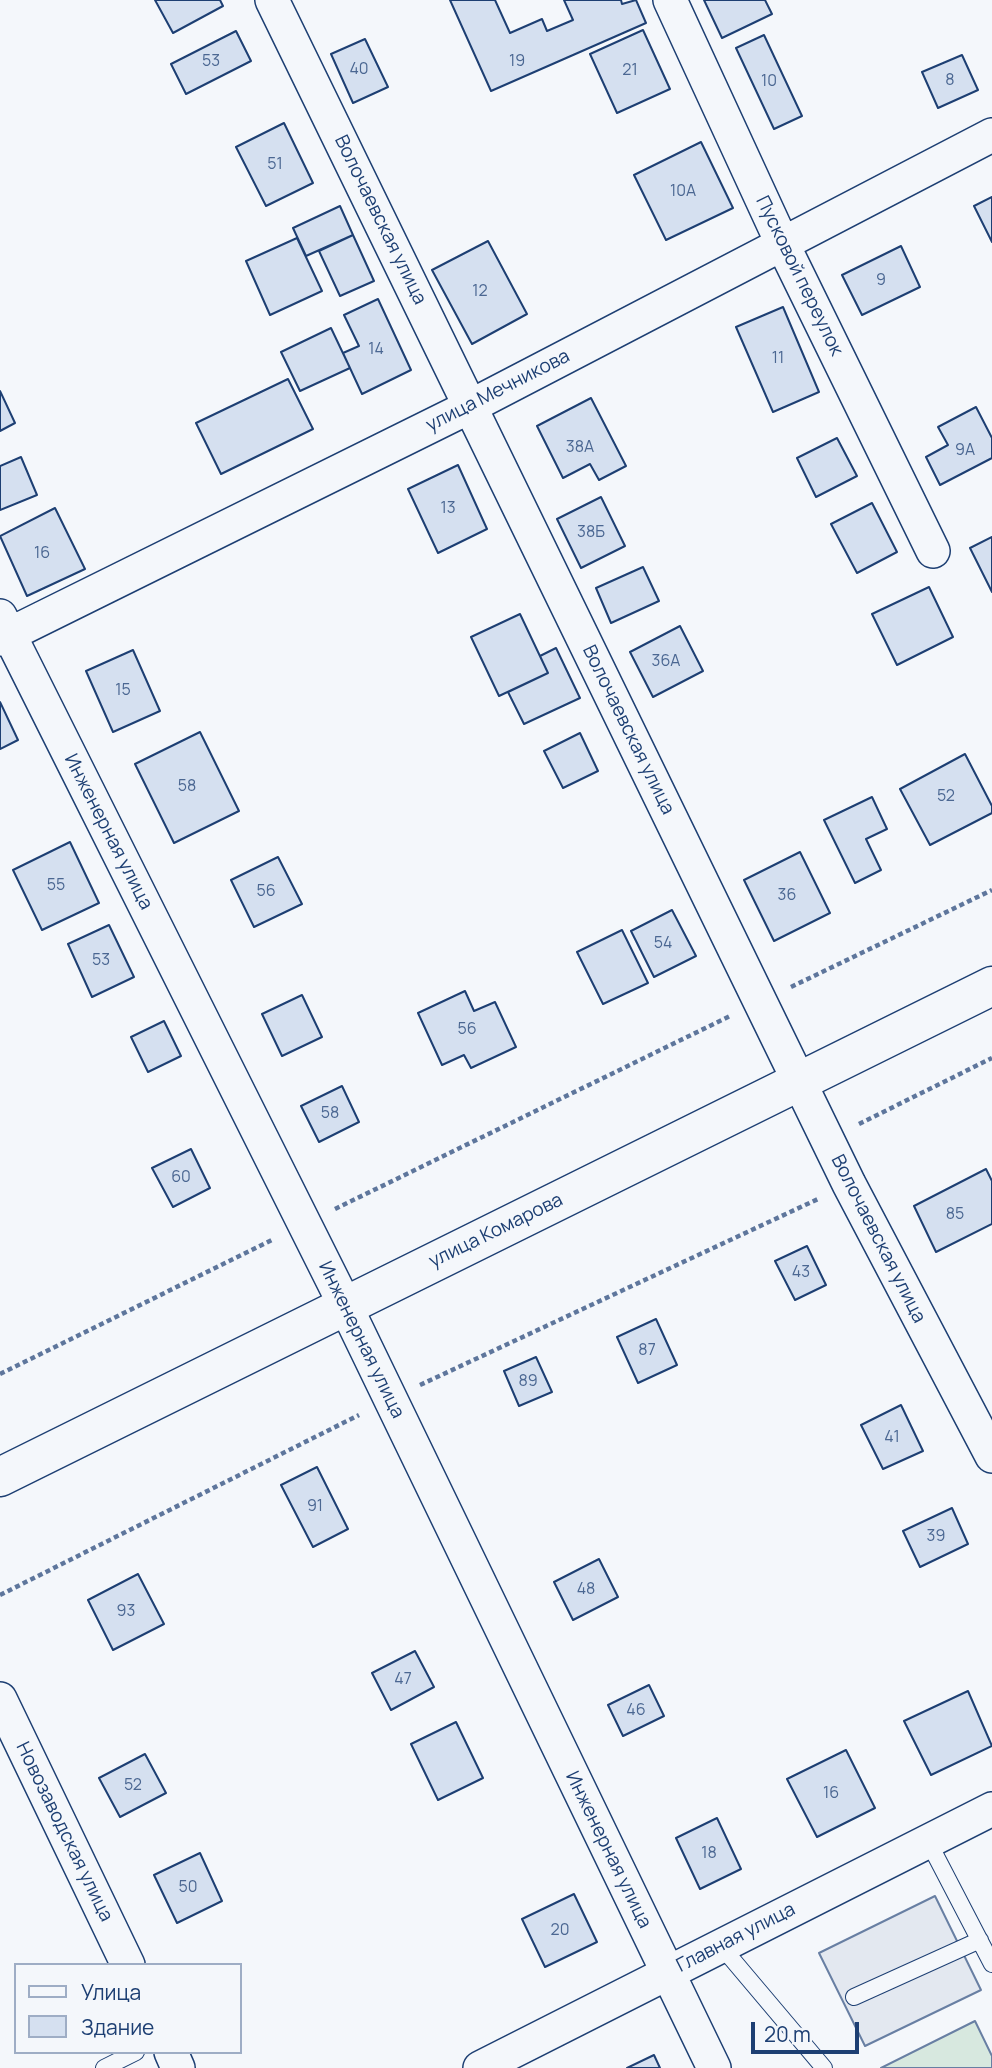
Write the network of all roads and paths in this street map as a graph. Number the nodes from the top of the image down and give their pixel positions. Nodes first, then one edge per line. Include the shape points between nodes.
1 (272, 0) edge
2 (670, 0) edge
3 (992, 135) edge
4 (783, 245) junction
5 (471, 406) junction
6 (933, 551) dead end
7 (3, 630) edge
8 (992, 890) edge
9 (992, 986) edge
10 (760, 1002) junction
11 (992, 1058) edge
12 (799, 1082) junction
13 (827, 1140) junction
14 (304, 1224) junction
15 (345, 1305) junction
16 (0, 1374) edge
17 (992, 1457) edge
18 (0, 1477) edge
19 (0, 1699) edge
20 (992, 1809) edge
21 (928, 1841) junction
22 (980, 1941) junction
23 (721, 1946) junction
24 (127, 1963) edge
25 (992, 1964) edge
26 (668, 1973) junction
27 (854, 1997) dead end
28 (132, 2054) edge
29 (104, 2068) edge
30 (480, 2068) edge
31 (714, 2068) edge
32 (824, 2068) edge

1 - 5 street, Волочаевская улица
2 - 4 street, Пусковой переулок
3 - 4 street, улица Мечникова
4 - 5 street, улица Мечникова
4 - 6 street, Пусковой переулок
5 - 7 street, улица Мечникова
5 - 10 street, Волочаевская улица
7 - 14 street, Инженерная улица
8 - 10 path
9 - 12 main road, улица Комарова
10 - 12 street, Волочаевская улица
10 - 14 path
11 - 13 path
12 - 13 street, Волочаевская улица
12 - 15 main road, улица Комарова
13 - 17 street, Волочаевская улица
14 - 15 street, Инженерная улица
14 - 16 path
15 - 18 main road, улица Комарова
15 - 26 street, Инженерная улица
19 - 24 street, Новозаводская улица
20 - 21 street, Главная улица
21 - 22 lane
21 - 23 street, Главная улица
22 - 25 lane
22 - 27 lane
23 - 26 street, Главная улица
23 - 32 lane
26 - 30 street, Главная улица
26 - 31 street, Инженерная улица
28 - 29 lane

